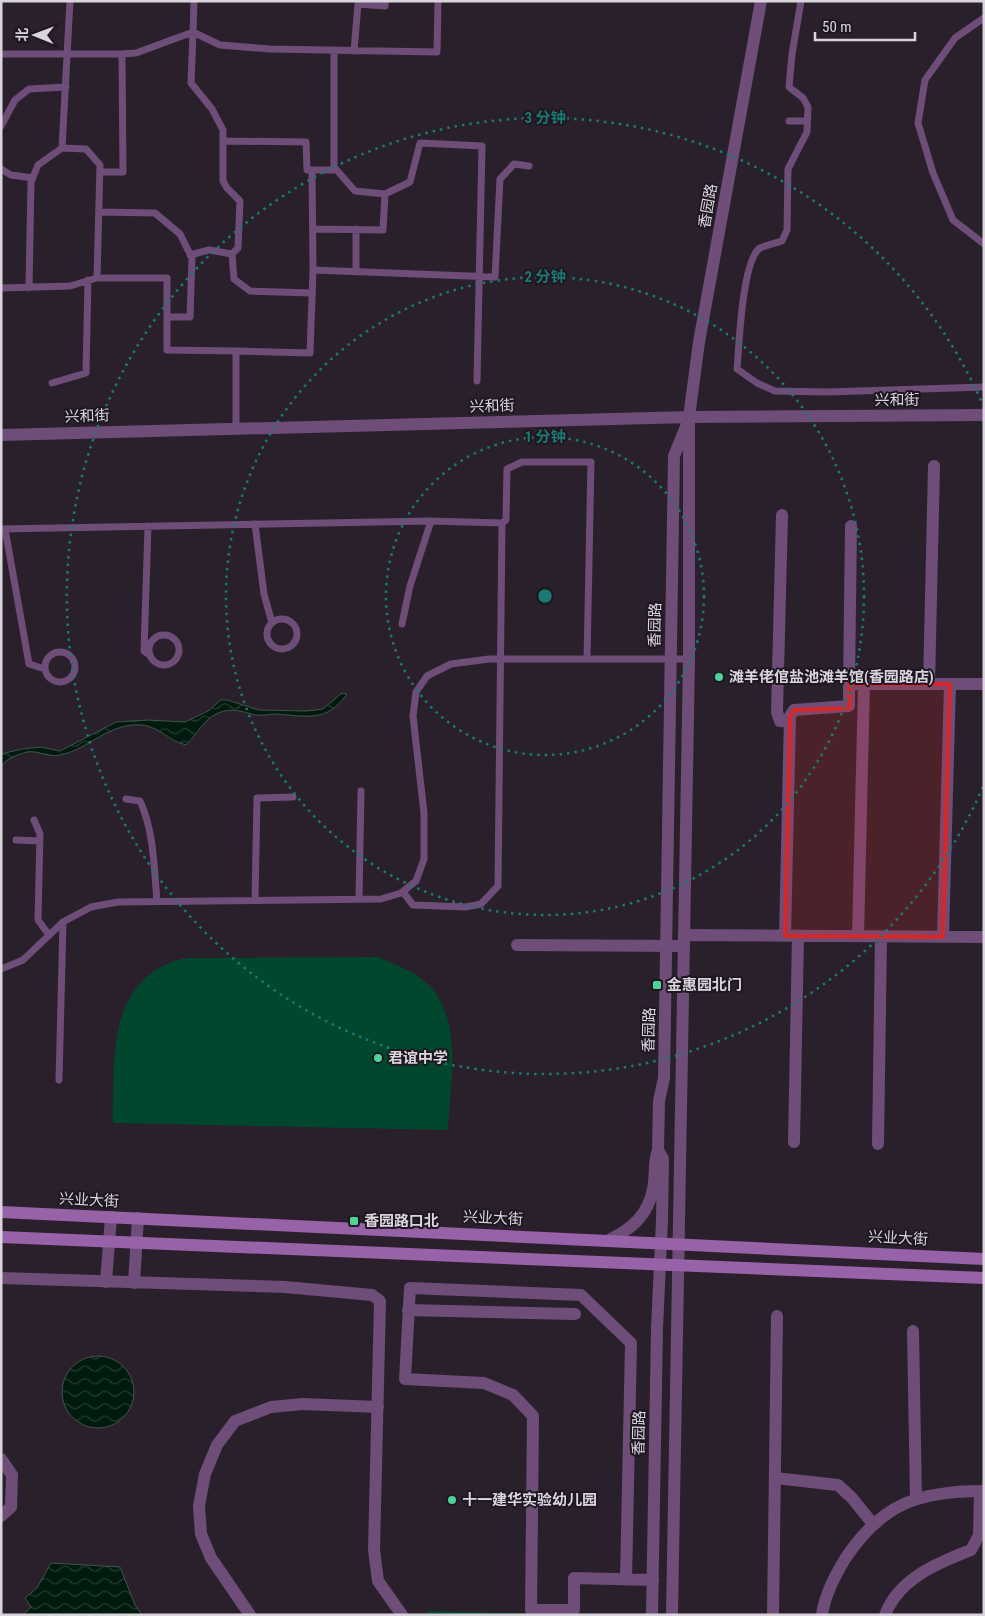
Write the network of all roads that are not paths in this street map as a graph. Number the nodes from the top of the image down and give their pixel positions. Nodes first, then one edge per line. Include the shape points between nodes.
1 (70, 1) edge
2 (194, 1) edge
3 (385, 1) edge
4 (438, 1) edge
5 (761, 1) edge
6 (801, 1) edge
7 (984, 18) edge
8 (194, 32) junction
9 (334, 50) junction
10 (354, 51) junction
11 (1, 54) edge
12 (122, 54) junction
13 (68, 55) junction
14 (66, 87) junction
15 (790, 120) dead end
16 (806, 121) junction
17 (1, 126) edge
18 (223, 141) junction
19 (62, 148) junction
20 (529, 166) dead end
21 (1, 169) edge
22 (312, 170) junction
23 (336, 170) junction
24 (100, 172) junction
25 (33, 178) junction
26 (384, 194) junction
27 (99, 212) junction
28 (313, 229) junction
29 (356, 229) junction
30 (984, 244) edge
31 (232, 254) junction
32 (190, 255) junction
33 (313, 270) junction
34 (356, 272) junction
35 (479, 275) junction
36 (97, 278) junction
37 (88, 280) junction
38 (1, 288) edge
39 (29, 288) junction
40 (312, 293) junction
41 (167, 317) junction
42 (236, 351) junction
43 (477, 381) dead end
44 (52, 383) dead end
45 (984, 387) edge
46 (984, 415) edge
47 (689, 417) junction
48 (236, 429) junction
49 (1, 435) edge
50 (934, 466) dead end
51 (782, 515) dead end
52 (431, 522) junction
53 (502, 523) junction
54 (255, 524) junction
55 (148, 526) junction
56 (851, 526) dead end
57 (3, 529) edge
58 (272, 622) junction
59 (402, 624) dead end
60 (150, 655) junction
61 (499, 659) junction
62 (587, 659) junction
63 (690, 659) junction
64 (45, 670) junction
65 (849, 684) junction
66 (864, 684) junction
67 (929, 684) junction
68 (950, 684) junction
69 (984, 684) edge
70 (790, 722) junction
71 (361, 791) dead end
72 (293, 797) dead end
73 (126, 799) dead end
74 (34, 820) dead end
75 (16, 840) dead end
76 (40, 841) junction
77 (403, 892) junction
78 (359, 899) junction
79 (255, 900) junction
80 (157, 901) junction
81 (63, 922) junction
82 (49, 936) junction
83 (792, 936) junction
84 (858, 936) junction
85 (881, 936) junction
86 (943, 937) junction
87 (984, 937) edge
88 (684, 941) junction
89 (517, 945) dead end
90 (666, 946) junction
91 (1, 969) edge
92 (59, 1080) dead end
93 (794, 1142) dead end
94 (878, 1144) dead end
95 (658, 1150) junction
96 (1, 1212) edge
97 (111, 1217) junction
98 (138, 1218) junction
99 (1, 1237) edge
100 (609, 1240) junction
101 (109, 1242) junction
102 (661, 1242) junction
103 (136, 1243) junction
104 (679, 1243) junction
105 (984, 1259) edge
106 (660, 1265) junction
107 (678, 1266) junction
108 (1, 1278) edge
109 (984, 1278) edge
110 (106, 1282) junction
111 (134, 1283) junction
112 (408, 1310) junction
113 (576, 1314) dead end
114 (777, 1316) dead end
115 (913, 1331) dead end
116 (378, 1407) junction
117 (1, 1459) edge
118 (775, 1478) junction
119 (982, 1491) edge
120 (916, 1499) junction
121 (1, 1516) edge
122 (873, 1524) junction
123 (626, 1580) junction
124 (653, 1580) junction
125 (250, 1615) edge
126 (402, 1615) edge
127 (652, 1615) edge
128 (672, 1615) edge
129 (773, 1615) edge
130 (822, 1615) edge
131 (885, 1615) edge

1 - 13 lane
2 - 8 lane
3 - 10 lane via 384,6 358,4
4 - 10 lane via 436,52
5 - 47 street, 香园路 via 698,342
6 - 16 lane via 789,87 803,98 808,107
7 - 30 lane via 955,38 925,80 918,123 933,173 953,220
8 - 9 lane via 220,45
8 - 12 lane via 136,54
8 - 18 lane via 192,84 212,109 223,130
9 - 10 lane
9 - 23 lane
11 - 13 lane
12 - 13 lane
12 - 24 lane via 123,172
13 - 14 lane
14 - 17 lane via 29,89 15,100
14 - 19 lane
15 - 16 lane
16 - 45 lane via 807,132 788,170 787,230 782,241 759,249 749,264 737,369 775,391
18 - 22 lane via 306,142 307,170
18 - 31 lane via 223,181 240,201 238,248
19 - 24 lane via 86,149 100,165
19 - 25 lane via 38,165
20 - 35 lane via 514,164 500,179 495,277
21 - 25 lane via 11,175
22 - 23 lane
22 - 28 lane
23 - 26 lane via 355,190
24 - 27 lane
25 - 39 lane
26 - 29 lane via 383,230
26 - 35 lane via 410,182 420,143 482,146
27 - 32 lane via 155,213 180,234
27 - 36 lane
28 - 29 lane
28 - 33 lane
29 - 34 lane
31 - 32 lane via 209,250
31 - 40 lane via 234,278 250,290
32 - 41 lane via 190,317
33 - 34 lane
33 - 40 lane
34 - 35 lane
35 - 43 lane
36 - 37 lane
36 - 41 lane via 167,278
37 - 39 lane via 70,286
37 - 44 lane via 86,373
38 - 39 lane
40 - 42 lane via 310,353
41 - 42 lane via 167,350
42 - 48 lane
46 - 47 street, 兴和街
47 - 48 street, 兴和街
47 - 63 street, 香园路
47 - 90 street, 香园路 via 674,456
48 - 49 street, 兴和街
50 - 67 street
51 - 70 street via 777,712 780,721
52 - 53 lane
52 - 54 lane
52 - 59 lane via 410,586
53 - 61 lane
53 - 62 lane via 506,520 507,469 522,462 591,462
54 - 55 lane
54 - 58 lane via 264,594
55 - 57 lane
55 - 60 lane via 144,650
56 - 65 street
57 - 64 lane via 30,664
58 - 58 lane via 267,632 269,642 276,648 291,647 297,638 294,624 286,618
60 - 60 lane via 158,665 168,665 179,655 179,645 172,637 158,636 150,643
61 - 62 lane
61 - 77 lane via 451,664 427,676 416,692 413,716 424,813 424,859 416,881
61 - 77 lane via 498,886 481,904 466,907 413,905
62 - 63 lane
63 - 88 street, 香园路
64 - 64 lane via 50,678 59,682 69,679 76,666 68,653 59,651 50,655
65 - 66 street
65 - 70 street via 849,706 794,710
66 - 67 street
66 - 84 street
67 - 68 street
68 - 69 street
68 - 86 street
70 - 83 street
71 - 78 lane
72 - 79 lane via 257,798
73 - 80 lane via 140,801 146,813
74 - 76 lane
75 - 76 lane
76 - 82 lane via 38,920
77 - 78 lane via 381,899
78 - 79 lane
79 - 80 lane
80 - 81 lane via 91,906
81 - 82 lane
81 - 92 lane
82 - 91 lane via 23,960
83 - 84 street
83 - 88 street
83 - 93 street
84 - 85 street
85 - 86 street
85 - 94 street
86 - 87 street
88 - 90 street
88 - 104 street, 香园路
89 - 90 street
90 - 95 street, 香园路 via 664,1078 659,1101
95 - 100 street via 654,1160 653,1189 645,1213 626,1232
95 - 102 street, 香园路 via 663,1159
96 - 97 main road, 兴业大街
97 - 98 main road, 兴业大街
97 - 101 street
98 - 100 main road, 兴业大街
98 - 103 street
99 - 101 main road
100 - 102 main road, 兴业大街
101 - 103 main road
101 - 110 street
102 - 104 main road, 兴业大街
102 - 106 street, 香园路
103 - 106 main road
103 - 111 street
104 - 105 main road, 兴业大街
104 - 107 street, 香园路
106 - 107 main road
106 - 124 street, 香园路 via 656,1328
107 - 109 main road
107 - 128 street, 香园路
108 - 110 street
110 - 111 street
111 - 116 street via 285,1287 372,1295 380,1301
112 - 113 street
112 - 123 street via 410,1288 581,1295 631,1343
112 - 123 street via 405,1379 484,1382 513,1395 533,1416 531,1610 574,1610 574,1578
114 - 118 street
115 - 120 street
116 - 125 street via 303,1404 271,1407 235,1421 218,1445 205,1474 199,1506 201,1534 211,1558
116 - 126 street via 374,1550 378,1581
117 - 121 street via 12,1475 11,1507
118 - 122 street via 838,1485
118 - 129 street
119 - 120 street via 950,1491
119 - 131 street via 979,1535 971,1550 937,1563 910,1580 889,1605
120 - 122 street via 886,1512
122 - 130 street via 832,1580
123 - 124 street
124 - 127 street, 香园路

